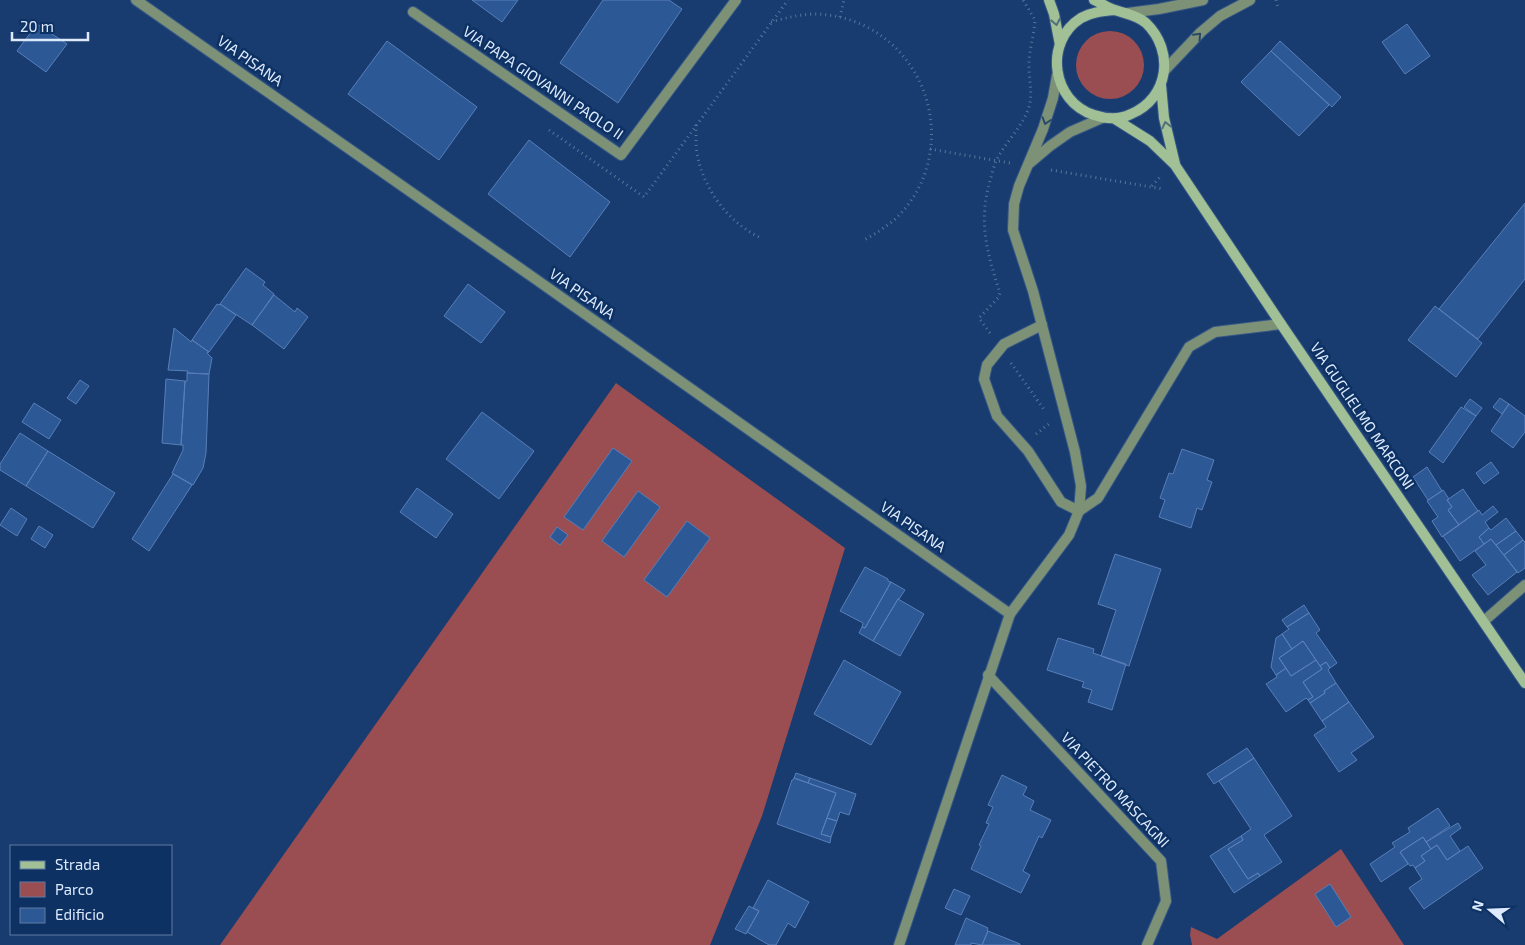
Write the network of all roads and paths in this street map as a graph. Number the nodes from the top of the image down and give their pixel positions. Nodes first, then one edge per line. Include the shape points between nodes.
1 (136, 0) edge
2 (736, 0) edge
3 (788, 0) edge
4 (844, 0) edge
5 (1027, 0) edge
6 (1049, 0) edge
7 (1094, 0) edge
8 (1203, 0) edge
9 (1250, 0) edge
10 (1276, 0) edge
11 (1027, 6) dead end
12 (1278, 7) dead end
13 (1114, 10) junction
14 (413, 12) dead end
15 (1128, 13) junction
16 (840, 17) junction
17 (771, 22) junction
18 (1060, 45) junction
19 (1164, 71) junction
20 (1057, 75) junction
21 (1161, 84) junction
22 (1102, 118) junction
23 (1115, 118) junction
24 (930, 149) junction
25 (1013, 163) dead end
26 (1175, 165) junction
27 (1027, 166) junction
28 (1044, 169) dead end
29 (1163, 173) dead end
30 (1151, 187) junction
31 (1163, 189) dead end
32 (761, 238) dead end
33 (862, 241) dead end
34 (1282, 324) junction
35 (1042, 325) junction
36 (1079, 511) junction
37 (1525, 585) edge
38 (1010, 614) junction
39 (1484, 621) junction
40 (988, 675) junction
41 (1525, 683) edge
42 (899, 945) edge
43 (1147, 945) edge

1 - 38 street, VIA PISANA
2 - 14 street, VIA PAPA GIOVANNI PAOLO II via 621,155
3 - 17 path
4 - 16 path
5 - 11 path
6 -> 18 main road
7 - 13 main road
8 - 15 street
19 -> 9 street via 1200,32 1220,16
10 - 12 path
13 - 15 main road
13 - 18 main road via 1097,11 1081,18 1068,30
15 - 19 main road via 1145,22 1157,36 1164,53
16 - 17 path via 812,14
16 - 24 path via 874,31 907,60 927,98 931,120
17 - 32 path via 696,124 696,146 709,188 720,206 736,222
18 - 20 main road
19 - 21 main road
20 - 22 main road via 1063,91 1073,103 1086,113
20 -> 27 street via 1044,129
21 - 23 main road via 1143,108
26 -> 21 main road, VIA GUGLIELMO MARCONI via 1164,118
22 - 23 main road
22 - 27 street via 1070,132
23 - 26 main road, VIA GUGLIELMO MARCONI via 1150,141
24 - 25 path
24 - 33 path via 920,184 909,203 878,233
26 - 34 main road, VIA GUGLIELMO MARCONI
27 - 35 street via 1014,204 1013,230
28 - 30 path
29 - 30 path
30 - 31 path
34 - 36 street via 1215,332 1189,347 1098,498
34 - 39 main road, VIA GUGLIELMO MARCONI
35 - 36 street via 1075,452 1081,486
35 - 36 street via 1004,344 987,365 984,379 997,416 1028,451 1061,502
36 - 38 street via 1069,535
37 - 39 street
38 - 40 street
39 - 41 main road, VIA GUGLIELMO MARCONI
40 - 42 street
40 - 43 street, VIA PIETRO MASCAGNI via 1161,861 1166,901

